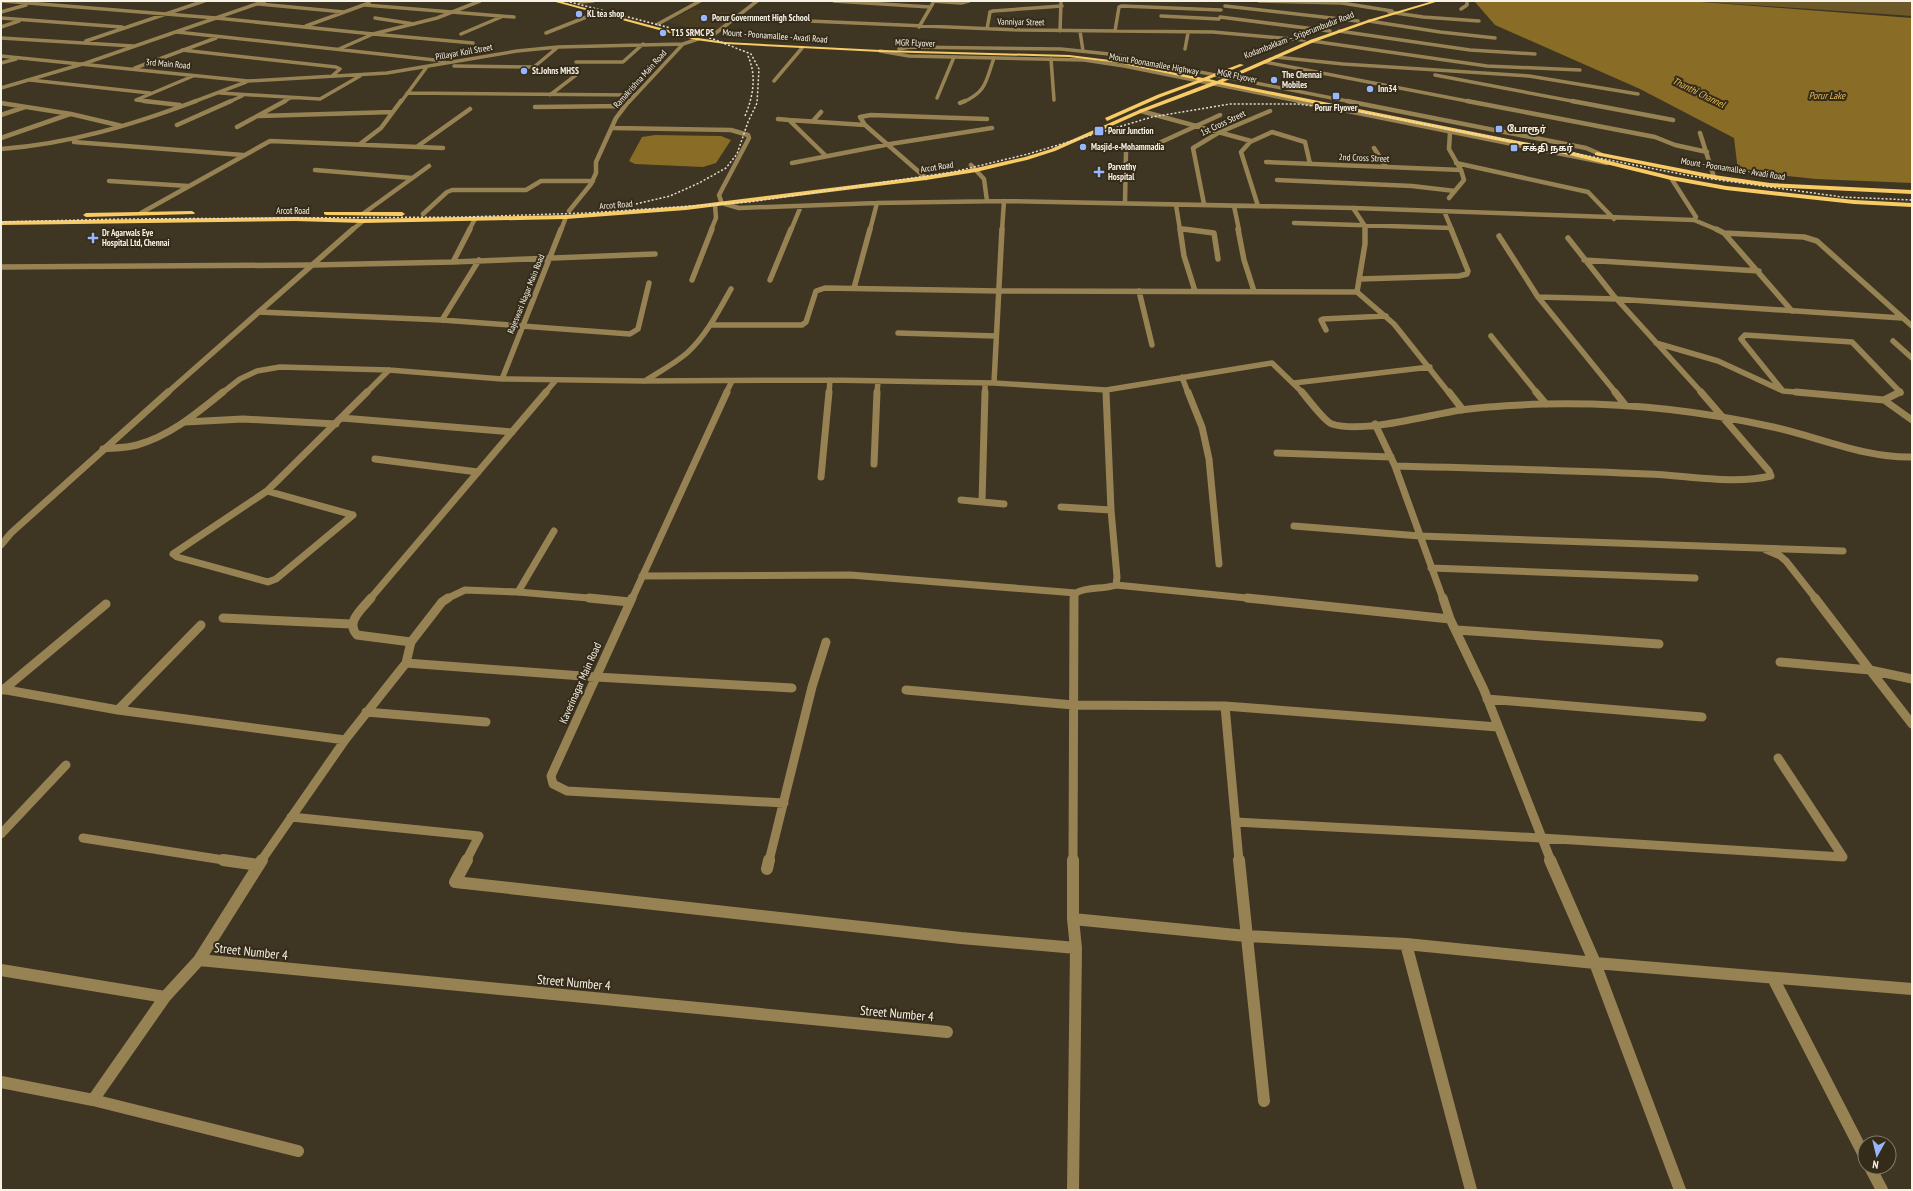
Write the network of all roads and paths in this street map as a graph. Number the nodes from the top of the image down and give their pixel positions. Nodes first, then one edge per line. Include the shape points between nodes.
1 (3, 1) edge
2 (204, 1) edge
3 (265, 1) edge
4 (373, 1) edge
5 (480, 1) edge
6 (554, 1) edge
7 (592, 1) edge
8 (700, 1) edge
9 (757, 1) edge
10 (834, 1) edge
11 (931, 1) edge
12 (969, 1) edge
13 (1024, 1) edge
14 (1060, 1) edge
15 (1230, 1) edge
16 (1259, 1) edge
17 (1427, 1) edge
18 (1437, 1) edge
19 (1467, 1) edge
20 (577, 2) edge
21 (1342, 2) edge
22 (30, 3) junction
23 (256, 4) junction
24 (365, 4) junction
25 (1062, 6) junction
26 (1225, 6) junction
27 (930, 7) junction
28 (1025, 8) junction
29 (1461, 9) dead end
30 (1221, 10) junction
31 (1, 12) edge
32 (344, 12) junction
33 (454, 12) junction
34 (599, 12) junction
35 (1392, 12) junction
36 (166, 13) junction
37 (626, 15) junction
38 (503, 16) junction
39 (1161, 16) dead end
40 (1, 18) edge
41 (216, 18) junction
42 (375, 18) dead end
43 (514, 18) dead end
44 (618, 18) junction
45 (737, 18) junction
46 (1219, 18) junction
47 (25, 19) junction
48 (1358, 21) junction
49 (1369, 21) junction
50 (1479, 21) dead end
51 (414, 24) junction
52 (658, 24) junction
53 (306, 26) junction
54 (1, 27) edge
55 (126, 27) junction
56 (918, 27) junction
57 (987, 29) junction
58 (1060, 31) junction
59 (1080, 31) junction
60 (1115, 31) junction
61 (1330, 31) junction
62 (1339, 31) junction
63 (177, 32) junction
64 (546, 33) dead end
65 (697, 33) dead end
66 (1188, 33) junction
67 (1212, 33) junction
68 (373, 34) junction
69 (461, 34) dead end
70 (705, 34) dead end
71 (712, 36) junction
72 (219, 37) junction
73 (1, 38) edge
74 (1495, 38) dead end
75 (698, 39) junction
76 (1304, 40) junction
77 (1312, 42) junction
78 (82, 43) junction
79 (473, 43) dead end
80 (643, 44) junction
81 (683, 44) junction
82 (133, 46) junction
83 (558, 47) junction
84 (802, 48) junction
85 (338, 49) junction
86 (899, 49) junction
87 (1185, 49) dead end
88 (182, 50) junction
89 (880, 51) junction
90 (1083, 51) junction
91 (1535, 54) dead end
92 (1, 56) edge
93 (19, 57) junction
94 (954, 57) junction
95 (1276, 57) junction
96 (994, 58) junction
97 (1051, 59) junction
98 (1255, 60) dead end
99 (451, 62) junction
100 (576, 62) dead end
101 (1249, 62) dead end
102 (1265, 62) junction
103 (1, 63) edge
104 (86, 63) junction
105 (1165, 64) junction
106 (454, 66) dead end
107 (426, 68) junction
108 (133, 69) junction
109 (1403, 69) junction
110 (1580, 70) dead end
111 (1151, 71) junction
112 (1219, 74) junction
113 (196, 75) junction
114 (362, 75) junction
115 (576, 75) dead end
116 (332, 76) junction
117 (1231, 77) junction
118 (30, 80) junction
119 (248, 81) junction
120 (1201, 81) junction
121 (774, 82) dead end
122 (1214, 84) junction
123 (1, 88) edge
124 (1292, 90) junction
125 (150, 93) junction
126 (217, 93) junction
127 (407, 93) junction
128 (1638, 94) dead end
129 (550, 95) junction
130 (634, 95) junction
131 (243, 96) junction
132 (1280, 97) junction
133 (291, 98) junction
134 (938, 98) dead end
135 (1054, 100) dead end
136 (1, 103) edge
137 (960, 104) dead end
138 (182, 105) junction
139 (27, 106) junction
140 (625, 106) junction
141 (535, 107) dead end
142 (470, 108) dead end
143 (1141, 111) junction
144 (1270, 111) dead end
145 (393, 112) junction
146 (820, 112) dead end
147 (71, 114) junction
148 (1, 115) edge
149 (1220, 115) dead end
150 (259, 116) junction
151 (778, 119) dead end
152 (987, 119) dead end
153 (789, 120) junction
154 (1673, 120) dead end
155 (813, 121) junction
156 (1100, 122) dead end
157 (177, 125) dead end
158 (865, 125) junction
159 (122, 126) junction
160 (1194, 126) junction
161 (237, 127) dead end
162 (613, 128) junction
163 (992, 128) dead end
164 (1087, 128) dead end
165 (1450, 132) junction
166 (1218, 133) junction
167 (1700, 133) dead end
168 (1, 138) edge
169 (68, 141) junction
170 (1251, 141) junction
171 (360, 144) junction
172 (890, 144) junction
173 (418, 146) junction
174 (443, 148) dead end
175 (1374, 148) dead end
176 (1, 149) edge
177 (1146, 149) dead end
178 (1126, 152) dead end
179 (1707, 152) junction
180 (1600, 154) junction
181 (243, 155) junction
182 (826, 156) junction
183 (1266, 162) dead end
184 (792, 163) dead end
185 (1456, 163) junction
186 (1310, 164) junction
187 (1610, 164) junction
188 (971, 165) junction
189 (429, 166) dead end
190 (1386, 167) junction
191 (315, 170) dead end
192 (976, 170) junction
193 (1461, 170) junction
194 (924, 176) junction
195 (1714, 177) junction
196 (412, 178) junction
197 (1671, 178) junction
198 (1277, 180) dead end
199 (109, 181) dead end
200 (592, 181) junction
201 (188, 186) junction
202 (1455, 191) junction
203 (1912, 192) edge
204 (1449, 198) dead end
205 (987, 201) junction
206 (1004, 201) junction
207 (723, 202) junction
208 (877, 203) junction
209 (1125, 203) junction
210 (1176, 204) junction
211 (1204, 204) junction
212 (715, 205) junction
213 (1909, 205) edge
214 (802, 206) junction
215 (1234, 206) junction
216 (1258, 206) junction
217 (1353, 208) junction
218 (1912, 209) edge
219 (1444, 211) junction
220 (141, 213) junction
221 (364, 213) junction
222 (423, 214) junction
223 (568, 214) junction
224 (1, 217) edge
225 (1614, 218) junction
226 (475, 219) junction
227 (1694, 220) junction
228 (363, 221) junction
229 (1, 223) edge
230 (1294, 223) dead end
231 (1365, 226) junction
232 (1451, 228) junction
233 (1180, 229) junction
234 (1724, 233) junction
235 (1499, 236) dead end
236 (1568, 238) dead end
237 (655, 254) dead end
238 (550, 258) junction
239 (1218, 259) dead end
240 (479, 260) junction
241 (1584, 260) junction
242 (453, 262) junction
243 (313, 265) junction
244 (1, 267) edge
245 (1759, 271) junction
246 (1359, 279) junction
247 (692, 280) dead end
248 (770, 280) dead end
249 (649, 283) dead end
250 (854, 288) junction
251 (731, 289) dead end
252 (999, 291) junction
253 (1139, 291) junction
254 (1195, 291) junction
255 (1254, 292) junction
256 (1357, 292) junction
257 (1538, 297) junction
258 (1616, 299) junction
259 (1792, 311) junction
260 (259, 312) junction
261 (1386, 316) junction
262 (1902, 318) junction
263 (442, 320) junction
264 (523, 325) junction
265 (711, 325) junction
266 (1912, 326) edge
267 (1326, 330) dead end
268 (898, 333) dead end
269 (996, 336) junction
270 (1491, 336) dead end
271 (1893, 341) dead end
272 (1656, 343) junction
273 (1152, 345) dead end
274 (1912, 358) edge
275 (1430, 367) junction
276 (389, 370) junction
277 (1182, 377) junction
278 (502, 379) junction
279 (556, 380) junction
280 (830, 380) junction
281 (644, 381) junction
282 (732, 381) junction
283 (878, 381) junction
284 (990, 383) junction
285 (1294, 383) junction
286 (1106, 390) junction
287 (1784, 391) junction
288 (1884, 400) junction
289 (1546, 404) junction
290 (1626, 406) junction
291 (1462, 410) junction
292 (1723, 416) junction
293 (342, 418) junction
294 (1912, 420) edge
295 (185, 422) junction
296 (336, 424) junction
297 (1375, 424) junction
298 (512, 432) junction
299 (103, 449) junction
300 (1277, 453) dead end
301 (1912, 457) edge
302 (375, 459) dead end
303 (1393, 462) junction
304 (874, 464) dead end
305 (478, 472) junction
306 (821, 477) dead end
307 (267, 491) junction
308 (961, 500) dead end
309 (982, 502) junction
310 (1004, 504) dead end
311 (1061, 507) dead end
312 (1111, 510) junction
313 (1294, 526) dead end
314 (554, 531) dead end
315 (1420, 536) junction
316 (1, 545) edge
317 (1762, 548) junction
318 (1843, 551) dead end
319 (1219, 564) dead end
320 (1431, 568) junction
321 (642, 576) junction
322 (1695, 578) dead end
323 (1116, 585) junction
324 (518, 592) junction
325 (1076, 593) junction
326 (630, 602) junction
327 (106, 604) dead end
328 (224, 618) dead end
329 (1450, 619) junction
330 (351, 624) junction
331 (201, 625) dead end
332 (1457, 630) junction
333 (411, 642) junction
334 (826, 642) dead end
335 (1659, 644) dead end
336 (1780, 662) dead end
337 (406, 663) junction
338 (1870, 670) junction
339 (596, 677) junction
340 (1912, 678) edge
341 (792, 688) dead end
342 (2, 690) edge
343 (906, 690) dead end
344 (1487, 699) junction
345 (1073, 705) junction
346 (1226, 706) junction
347 (118, 710) junction
348 (366, 712) junction
349 (1702, 717) dead end
350 (486, 722) dead end
351 (1912, 724) edge
352 (1498, 727) junction
353 (345, 740) junction
354 (1778, 758) dead end
355 (66, 765) dead end
356 (784, 802) junction
357 (291, 817) junction
358 (1236, 822) junction
359 (1, 834) edge
360 (83, 838) dead end
361 (1541, 838) junction
362 (259, 864) junction
363 (767, 869) dead end
364 (1073, 919) junction
365 (1246, 936) junction
366 (1406, 944) junction
367 (1076, 948) junction
368 (199, 960) junction
369 (1595, 963) junction
370 (1, 970) edge
371 (1773, 978) junction
372 (1912, 989) edge
373 (165, 997) junction
374 (947, 1032) dead end
375 (1, 1082) edge
376 (93, 1100) junction
377 (1264, 1101) dead end
378 (1857, 1141) edge
379 (298, 1151) dead end
380 (1874, 1175) edge
381 (1073, 1190) edge
382 (1471, 1190) edge
383 (1680, 1190) edge
384 (1882, 1190) edge

1 - 22 street
2 - 36 street
3 - 23 street
4 - 24 street
5 - 33 street
6 - 34 main road, Mount - Poonamallee - Avadi Road
7 - 20 street
8 - 52 street
9 - 45 street
10 - 27 street
11 - 12 street
11 - 27 street via 933,3
13 - 28 street
14 - 25 street
15 - 26 street
16 - 21 street
17 - 35 main road, Kodambakkam – Sriperumbudur Road
18 - 35 main road, Kodambakkam – Sriperumbudur Road
19 - 29 street
20 - 37 main road
21 - 35 street
22 - 31 street
22 - 36 street
23 - 32 street
23 - 41 street
24 - 32 street
24 - 33 street
25 - 28 street
25 - 58 street
26 - 30 street
26 - 48 street
27 - 56 street
28 - 57 street via 991,11
30 - 46 street
30 - 60 street via 1122,6 1119,7
32 - 53 street
33 - 38 street
33 - 51 street
34 - 44 main road, Mount - Poonamallee - Avadi Road
34 - 64 street
35 - 48 main road, Kodambakkam – Sriperumbudur Road
35 - 49 main road, Kodambakkam – Sriperumbudur Road
35 - 50 street via 1423,18
36 - 41 street
36 - 55 street
37 - 44 main road
37 - 52 main road
38 - 43 street
38 - 69 street
39 - 46 street
40 - 47 street
41 - 53 street
41 - 63 street
42 - 51 street
44 - 75 main road, Mount - Poonamallee - Avadi Road
45 - 56 street, Vanniyar Street
45 - 71 street
46 - 61 street
46 - 67 street
47 - 54 street
47 - 55 street
48 - 61 main road, Kodambakkam – Sriperumbudur Road
49 - 62 main road, Kodambakkam – Sriperumbudur Road
49 - 74 street via 1426,31
51 - 68 street
52 - 65 main road
53 - 68 street
55 - 78 street
56 - 57 street, Vanniyar Street
57 - 58 street, Vanniyar Street
58 - 59 street, Vanniyar Street
59 - 60 street, Vanniyar Street
59 - 90 street
60 - 66 street, Vanniyar Street
61 - 76 main road, Kodambakkam – Sriperumbudur Road
62 - 77 main road, Kodambakkam – Sriperumbudur Road
62 - 91 street via 1470,50
63 - 72 street
63 - 82 street
66 - 67 street, Vanniyar Street
66 - 87 street
67 - 76 street, Vanniyar Street
68 - 79 street
68 - 85 street
70 - 71 main road, Mount - Poonamallee - Avadi Road
71 - 86 main road, Mount - Poonamallee - Avadi Road via 764,43
72 - 85 street
72 - 88 street
73 - 78 street
75 - 81 street
75 - 84 main road, Mount - Poonamallee - Avadi Road
76 - 98 main road, Kodambakkam – Sriperumbudur Road
77 - 95 main road, Kodambakkam – Sriperumbudur Road
77 - 110 street via 1487,66
78 - 82 street
80 - 81 street, Pillayar Koil Street
80 - 83 street, Pillayar Koil Street
80 - 100 street via 623,62
81 - 130 street, Ramakrishna Main Road
82 - 104 street
83 - 99 street, Pillayar Koil Street
83 - 106 street via 534,67
84 - 89 main road, Mount - Poonamallee - Avadi Road
84 - 121 street
85 - 99 street
86 - 90 street, Mount Poonamallee Highway via 910,47
86 - 180 main road, MGR FLyover via 1055,52 1126,59
88 - 108 street
88 - 116 street via 340,69
89 - 94 street, Mount Poonamallee Highway via 899,55
89 - 187 main road, MGR FLyover via 1062,56 1118,62 1569,153
90 - 105 street, Mount Poonamallee Highway
92 - 93 street, 3rd Main Road
93 - 103 street
93 - 104 street, 3rd Main Road
94 - 96 street, Mount Poonamallee Highway
94 - 134 street
95 - 102 main road, Kodambakkam – Sriperumbudur Road
95 - 109 street
96 - 97 street, Mount Poonamallee Highway
96 - 137 street via 983,91
97 - 111 street, Mount Poonamallee Highway via 1084,60
97 - 135 street
99 - 107 street, Pillayar Koil Street
101 - 112 main road, Kodambakkam – Sriperumbudur Road
102 - 117 main road, Kodambakkam – Sriperumbudur Road
102 - 179 street via 1655,138
104 - 108 street, 3rd Main Road
104 - 118 street
105 - 111 street
105 - 112 street, Mount Poonamallee Highway
107 - 114 street, Pillayar Koil Street
107 - 127 street
108 - 113 street, 3rd Main Road
109 - 128 street via 1529,76
109 - 154 street
111 - 120 street, Mount Poonamallee Highway
112 - 117 street, Mount Poonamallee Highway
112 - 120 main road, Kodambakkam – Sriperumbudur Road
113 - 119 street, 3rd Main Road
113 - 125 street
114 - 116 street, Pillayar Koil Street
114 - 133 street via 320,100
115 - 129 street
116 - 119 street, Pillayar Koil Street
117 - 122 main road, Kodambakkam – Sriperumbudur Road
117 - 124 street, Mount Poonamallee Highway
118 - 123 street
118 - 125 street
119 - 126 street
120 - 122 street, Mount Poonamallee Highway
120 - 156 main road
122 - 132 street, Mount Poonamallee Highway
122 - 143 main road, Arcot Road
124 - 132 main road
124 - 180 street, Mount Poonamallee Highway via 1586,148
125 - 138 street via 136,100
126 - 131 street
126 - 138 street
127 - 129 street
127 - 145 street
129 - 130 street
130 - 140 street, Ramakrishna Main Road
131 - 133 street
131 - 157 street
132 - 165 street, Mount Poonamallee Highway
133 - 150 street
136 - 139 street
138 - 159 street
139 - 147 street
139 - 148 street
140 - 141 street
140 - 162 street, Ramakrishna Main Road via 616,118
142 - 173 street
143 - 160 street
143 - 192 main road, Arcot Road via 1053,150
144 - 166 street, 1st Cross Street
145 - 150 street
145 - 171 street via 380,128
146 - 155 street
147 - 159 street
147 - 168 street
149 - 160 street
150 - 161 street
151 - 153 street
152 - 158 street via 871,115 860,117
153 - 155 street
153 - 182 street
155 - 158 street
158 - 172 street
159 - 169 street
160 - 166 street
160 - 177 street
162 - 200 street, Ramakrishna Main Road via 596,162 597,167
162 - 207 street via 731,130 748,135 749,138 719,195
163 - 172 street
164 - 188 main road, Arcot Road via 1020,156
165 - 185 street via 1449,149
165 - 187 street, Mount Poonamallee Highway
166 - 170 street
166 - 211 street, 1st Cross Street via 1192,150
167 - 179 street
169 - 176 street via 37,147
169 - 181 street
170 - 186 street via 1272,132 1305,142
170 - 216 street via 1241,152
171 - 173 street
171 - 181 street via 270,141
172 - 182 street
172 - 194 street
173 - 174 street
175 - 190 street
178 - 209 street
179 - 195 street
180 - 195 main road, Mount - Poonamallee - Avadi Road
181 - 201 street
182 - 184 street
183 - 186 street, 2nd Cross Street
185 - 193 street
185 - 225 street via 1588,192
186 - 190 street, 2nd Cross Street
187 - 197 main road, Mount - Poonamallee - Avadi Road
188 - 192 street
188 - 194 main road, Arcot Road
189 - 196 street
190 - 193 street, 2nd Cross Street
191 - 196 street
192 - 194 main road, Arcot Road
192 - 205 street via 984,179
193 - 202 street via 1464,180
194 - 207 main road, Arcot Road
195 - 203 main road, Mount - Poonamallee - Avadi Road via 1770,185
196 - 221 street
197 - 213 main road, Mount - Poonamallee - Avadi Road via 1777,195
197 - 227 street via 1690,206 1696,218
198 - 202 street via 1412,186
199 - 201 street
200 - 222 street via 538,182 526,190 452,190
200 - 223 street, Rajeswari Nagar Main Road
201 - 220 street
202 - 204 street
205 - 206 street
205 - 208 street
206 - 209 street
206 - 252 street
207 - 212 main road, Arcot Road
207 - 214 street via 739,208
207 - 223 main road, Arcot Road
208 - 214 street
208 - 250 street
209 - 210 street
210 - 211 street
210 - 233 street
211 - 215 street
212 - 223 main road, Arcot Road
212 - 247 street via 716,218
213 - 218 street
214 - 248 street
215 - 216 street
215 - 255 street via 1244,260
216 - 217 street
217 - 219 street
217 - 231 street
219 - 225 street
219 - 232 street
220 - 221 main road, Arcot Road
220 - 224 main road, Arcot Road
221 - 222 main road, Arcot Road
222 - 223 main road, Arcot Road
223 - 226 main road, Arcot Road
223 - 238 street, Rajeswari Nagar Main Road
225 - 227 street
226 - 228 main road, Arcot Road
226 - 242 street
227 - 234 street
228 - 229 main road, Arcot Road via 295,219
228 - 243 street
230 - 231 street
231 - 232 street
231 - 246 street via 1365,244
232 - 246 street via 1467,274
233 - 239 street via 1214,233
233 - 254 street via 1184,256
234 - 245 street
234 - 262 street via 1817,241
235 - 257 street
236 - 241 street
237 - 238 street
238 - 240 street
238 - 264 street, Rajeswari Nagar Main Road
240 - 242 street
240 - 263 street
241 - 245 street
241 - 258 street
242 - 243 street
243 - 244 street
243 - 260 street
245 - 259 street
246 - 256 street
249 - 264 street via 638,329 634,333
250 - 252 street
250 - 265 street via 825,288 816,291 806,322 796,326
251 - 265 street
252 - 253 street
252 - 269 street
253 - 254 street
253 - 273 street
254 - 255 street
255 - 256 street
256 - 261 street
257 - 258 street
257 - 290 street
258 - 259 street
258 - 272 street
259 - 262 street
260 - 263 street
260 - 299 street
261 - 267 street via 1323,319 1321,323
261 - 275 street
262 - 266 street
263 - 264 street
264 - 278 street, Rajeswari Nagar Main Road
265 - 281 street via 685,354
268 - 269 street
269 - 284 street
270 - 289 street
271 - 274 street
272 - 287 street via 1718,361
272 - 292 street
275 - 285 street
275 - 291 street
276 - 278 street
276 - 293 street
276 - 295 street via 280,367 257,371 240,379
277 - 285 street via 1272,363
277 - 286 street
277 - 319 street via 1202,426 1209,459
278 - 279 street
279 - 281 street
279 - 298 street
280 - 282 street
280 - 283 street
280 - 306 street
281 - 282 street
282 - 321 street, Kaverinagar Main Road
283 - 284 street
283 - 304 street
284 - 286 street
284 - 309 street
285 - 297 street via 1330,424 1342,427
286 - 312 street
287 - 288 street
287 - 288 street via 1741,338 1744,335 1852,342 1901,393
288 - 294 street
289 - 290 street
289 - 291 street
290 - 292 street
291 - 297 street
292 - 301 street via 1870,453
292 - 303 street via 1769,470 1771,476 1748,478
293 - 296 street
293 - 298 street
295 - 296 street via 243,419
295 - 299 street via 143,443
296 - 307 street
297 - 303 street
298 - 305 street
299 - 316 street
300 - 303 street
302 - 305 street
303 - 315 street
305 - 330 street
307 - 307 street via 176,550 172,554 268,582 276,579 353,515
308 - 309 street
309 - 310 street
311 - 312 street
312 - 323 street
313 - 315 street
314 - 324 street
315 - 317 street
315 - 320 street
317 - 318 street
317 - 338 street via 1786,561
320 - 322 street
320 - 329 street
321 - 325 street via 850,575
321 - 326 street, Kaverinagar Main Road
323 - 325 street via 1105,589 1081,589
323 - 329 street
324 - 326 street
324 - 333 street via 465,590 454,594 442,602
325 - 345 street via 1073,602
326 - 339 street, Kaverinagar Main Road
327 - 342 street
328 - 330 street
329 - 332 street
330 - 333 street via 357,635
331 - 347 street
332 - 335 street
332 - 344 street
333 - 337 street
334 - 356 street via 812,687
336 - 338 street
337 - 339 street
337 - 348 street
338 - 340 street
338 - 351 street
339 - 341 street
339 - 356 street, Kaverinagar Main Road via 551,776 553,784 558,788 567,791
342 - 347 street
343 - 345 street
344 - 349 street
344 - 352 street
345 - 346 street
345 - 364 street
346 - 352 street
346 - 358 street
347 - 353 street
348 - 350 street
348 - 353 street
352 - 361 street
353 - 357 street
354 - 361 street via 1843,857
355 - 359 street
356 - 363 street
357 - 362 street
357 - 367 street via 479,836 455,882 961,938
358 - 361 street
358 - 365 street
360 - 362 street
361 - 369 street
362 - 368 street
364 - 365 street
364 - 367 street
365 - 366 street
365 - 377 street
366 - 369 street
366 - 382 street
367 - 381 street
368 - 373 street
368 - 374 street, Street Number 4
369 - 371 street
369 - 383 street
370 - 373 street
371 - 372 street
371 - 378 street
373 - 376 street
375 - 376 street
376 - 379 street
380 - 384 street

